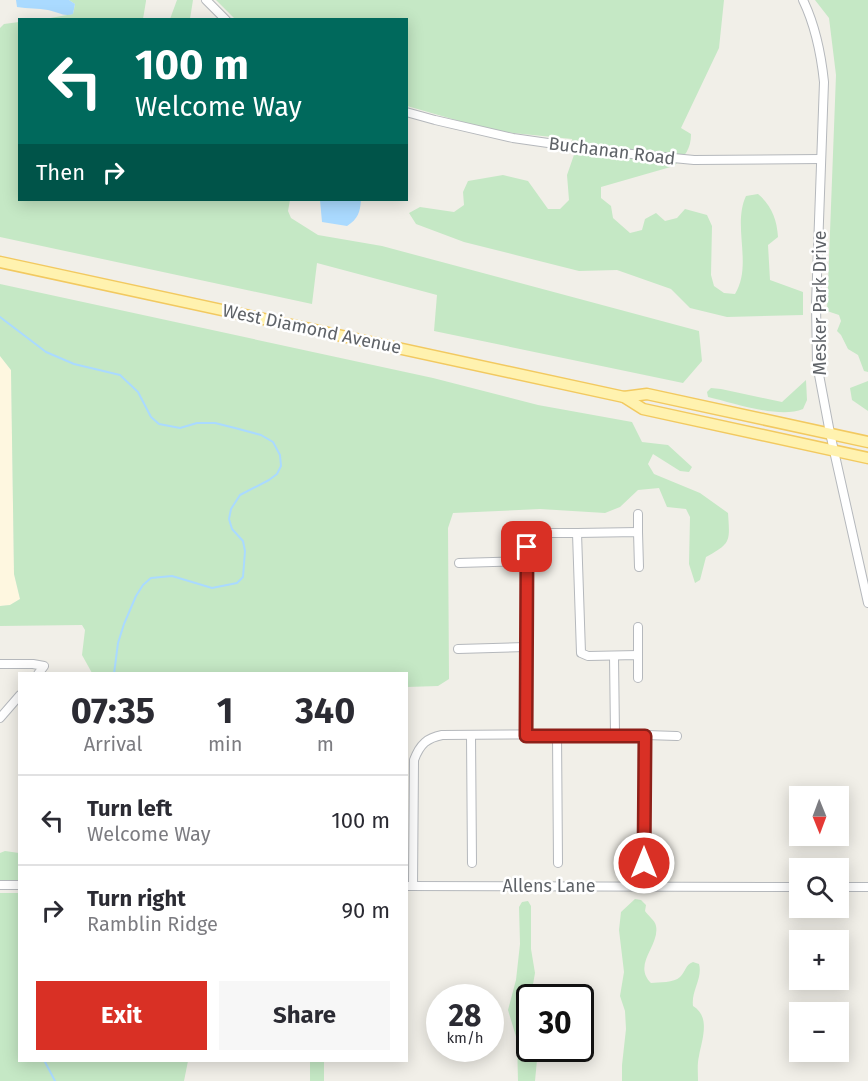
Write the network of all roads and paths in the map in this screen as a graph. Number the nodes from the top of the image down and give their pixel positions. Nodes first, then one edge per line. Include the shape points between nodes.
1 (206, 0) edge
2 (803, 0) edge
3 (224, 18) edge
4 (408, 113) edge
5 (821, 159) junction
6 (0, 262) edge
7 (624, 397) junction
8 (830, 434) junction
9 (868, 442) edge
10 (834, 450) junction
11 (868, 458) edge
12 (638, 514) dead end
13 (638, 532) junction
14 (577, 533) junction
15 (526, 561) junction
16 (459, 563) dead end
17 (639, 567) dead end
18 (868, 603) edge
19 (638, 627) dead end
20 (526, 647) junction
21 (458, 649) dead end
22 (638, 655) junction
23 (614, 656) junction
24 (0, 664) edge
25 (41, 670) edge
26 (638, 678) dead end
27 (18, 697) edge
28 (0, 718) edge
29 (557, 734) junction
30 (615, 734) junction
31 (471, 735) junction
32 (526, 736) junction
33 (645, 736) junction
34 (677, 736) dead end
35 (472, 863) dead end
36 (558, 863) dead end
37 (644, 863) dead end
38 (0, 885) edge
39 (18, 885) edge
40 (410, 886) edge
41 (789, 886) edge
42 (868, 886) edge
43 (849, 887) edge

1 - 3 street
2 - 5 street, Mesker Park Drive via 822,57
4 - 5 street, Buchanan Road via 513,138 611,152 694,160
5 - 8 street, Mesker Park Drive via 817,364
6 - 7 main road, West Diamond Avenue
7 - 8 main road, West Diamond Avenue via 647,394
7 - 10 main road, West Diamond Avenue via 643,409
8 - 9 main road, West Diamond Avenue
8 - 10 street, Mesker Park Drive
10 - 11 main road, West Diamond Avenue
10 - 18 street, Mesker Park Drive
12 - 13 street
13 - 14 street
13 - 17 street
14 - 15 street via 528,533
14 - 23 street via 580,653
15 - 16 street
15 - 20 street
19 - 22 street
20 - 21 street
20 - 32 street
22 - 23 street
22 - 26 street
23 - 30 street
24 - 25 street via 33,664
27 - 28 street
29 - 30 street
29 - 32 street
29 - 36 street
30 - 33 street
31 - 32 street
31 - 35 street
31 - 40 street via 433,737 420,747 414,760
33 - 34 street
33 - 37 street
38 - 39 street
40 - 41 street, Allens Lane
42 - 43 street

